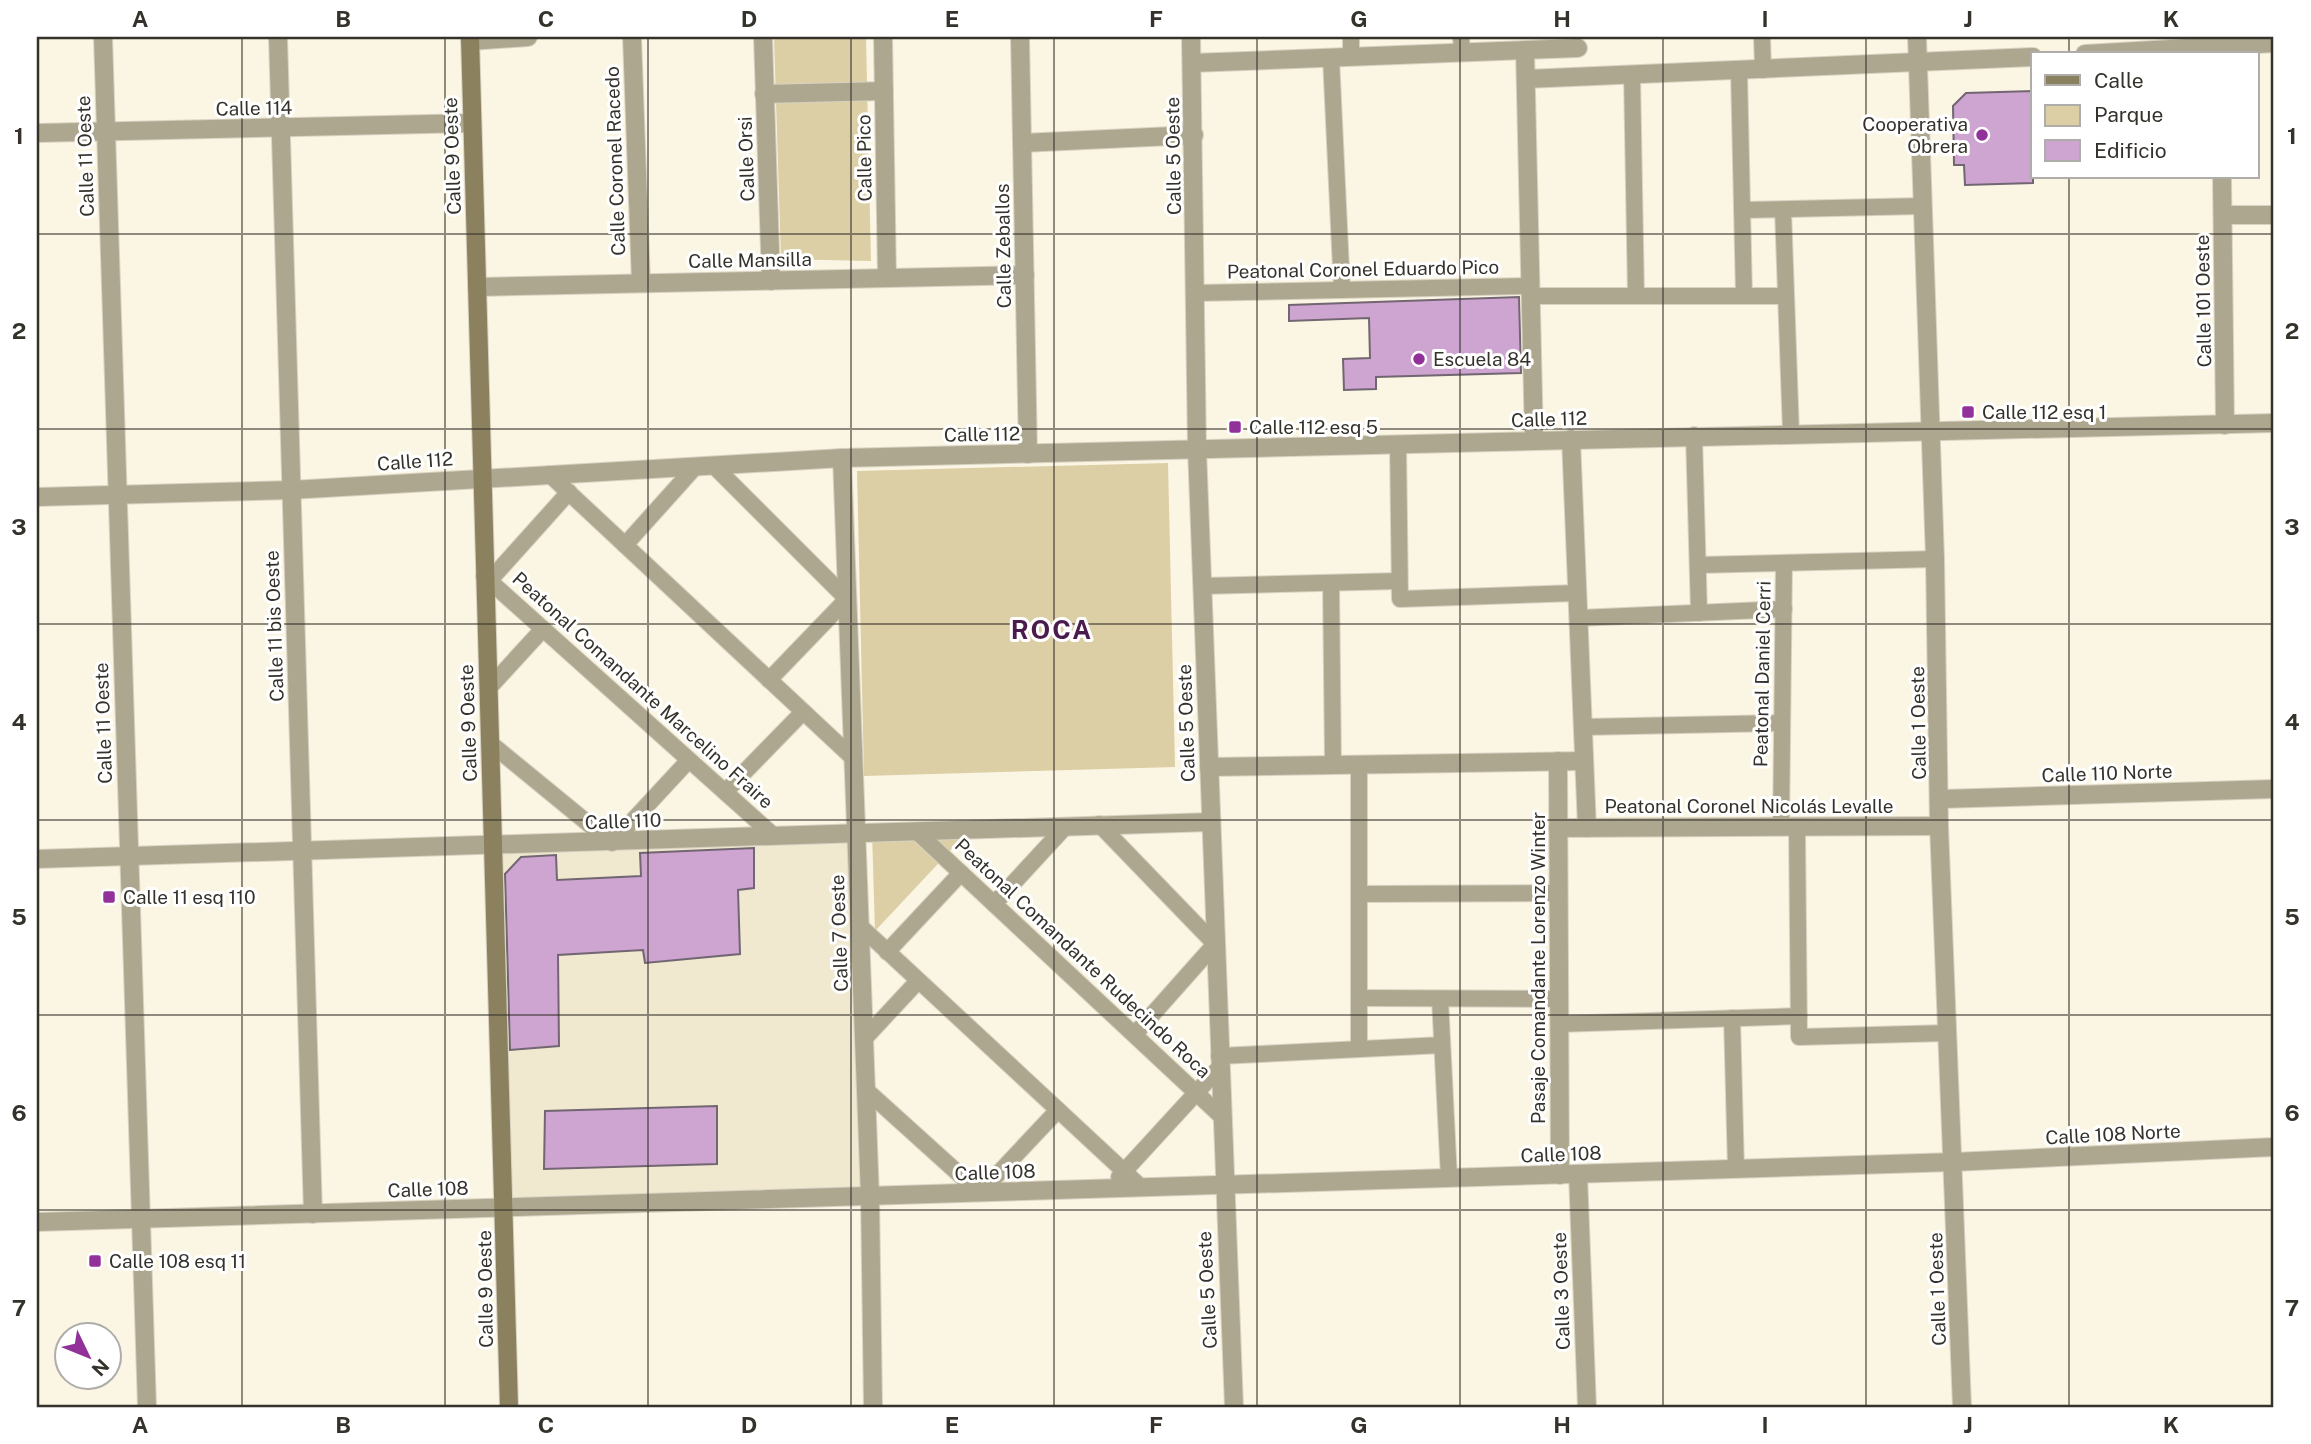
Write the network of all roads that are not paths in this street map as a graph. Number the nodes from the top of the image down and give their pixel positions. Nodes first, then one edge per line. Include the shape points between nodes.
1 (103, 37) edge
2 (278, 37) edge
3 (528, 37) edge
4 (632, 37) edge
5 (762, 37) edge
6 (883, 37) edge
7 (1020, 37) edge
8 (1191, 37) edge
9 (1351, 37) edge
10 (1762, 37) edge
11 (1917, 37) edge
12 (470, 39) edge
13 (1578, 42) edge
14 (2274, 43) edge
15 (1462, 45) edge
16 (2219, 46) edge
17 (1525, 50) junction
18 (2118, 52) edge
19 (1351, 57) junction
20 (2031, 57) edge
21 (1331, 58) junction
22 (1192, 63) junction
23 (1917, 64) junction
24 (1763, 70) junction
25 (1739, 71) junction
26 (1632, 75) junction
27 (1579, 77) junction
28 (1526, 79) junction
29 (884, 91) junction
30 (764, 94) junction
31 (472, 123) junction
32 (281, 128) junction
33 (106, 132) junction
34 (37, 133) edge
35 (1194, 135) junction
36 (1022, 143) junction
37 (2222, 178) edge
38 (1922, 205) junction
39 (1783, 209) junction
40 (1742, 210) junction
41 (2223, 215) junction
42 (2274, 215) edge
43 (1024, 275) junction
44 (887, 278) junction
45 (771, 281) junction
46 (640, 283) junction
47 (477, 287) junction
48 (1342, 290) junction
49 (1531, 291) junction
50 (1196, 293) junction
51 (1636, 296) junction
52 (1744, 296) junction
53 (1786, 296) junction
54 (2274, 423) edge
55 (2225, 425) junction
56 (1930, 430) junction
57 (1791, 433) junction
58 (1694, 435) junction
59 (1571, 439) junction
60 (1534, 440) junction
61 (1398, 444) junction
62 (1198, 449) junction
63 (1027, 454) junction
64 (842, 458) junction
65 (705, 466) junction
66 (549, 474) junction
67 (481, 478) junction
68 (291, 491) junction
69 (569, 492) junction
70 (117, 495) junction
71 (37, 497) edge
72 (625, 545) junction
73 (1935, 559) junction
74 (1784, 563) junction
75 (1698, 565) junction
76 (487, 578) junction
77 (1399, 581) junction
78 (1331, 583) junction
79 (1202, 586) junction
80 (1577, 593) junction
81 (847, 599) junction
82 (1784, 609) junction
83 (1699, 613) junction
84 (1578, 618) junction
85 (543, 629) junction
86 (769, 680) junction
87 (488, 689) junction
88 (803, 712) junction
89 (1782, 723) junction
90 (1583, 727) junction
91 (490, 743) junction
92 (853, 758) junction
93 (689, 760) junction
94 (1558, 761) junction
95 (1584, 761) junction
96 (1359, 764) junction
97 (1333, 765) junction
98 (1209, 767) junction
99 (2274, 789) edge
100 (725, 792) junction
101 (1941, 799) junction
102 (1211, 822) junction
103 (1099, 824) junction
104 (1066, 826) junction
105 (1939, 826) junction
106 (1789, 827) junction
107 (1559, 828) junction
108 (1587, 828) junction
109 (916, 831) junction
110 (856, 833) junction
111 (774, 836) junction
112 (611, 843) junction
113 (493, 845) junction
114 (302, 850) junction
115 (129, 856) junction
116 (37, 859) edge
117 (961, 873) junction
118 (1559, 893) junction
119 (1359, 894) junction
120 (994, 904) junction
121 (860, 926) junction
122 (1215, 944) junction
123 (887, 952) junction
124 (918, 981) junction
125 (1359, 998) junction
126 (1440, 999) junction
127 (1559, 999) junction
128 (1799, 1016) junction
129 (1732, 1018) junction
130 (1559, 1024) junction
131 (1947, 1033) junction
132 (1135, 1034) junction
133 (864, 1039) junction
134 (1442, 1045) junction
135 (1359, 1049) junction
136 (1219, 1062) junction
137 (866, 1090) junction
138 (1198, 1092) junction
139 (1058, 1110) junction
140 (1221, 1116) junction
141 (2274, 1147) edge
142 (1954, 1162) junction
143 (1737, 1169) junction
144 (1124, 1172) junction
145 (1569, 1174) junction
146 (1449, 1178) junction
147 (1224, 1185) junction
148 (1142, 1188) junction
149 (1109, 1189) junction
150 (980, 1193) junction
151 (870, 1197) junction
152 (504, 1208) junction
153 (313, 1214) junction
154 (141, 1219) junction
155 (37, 1222) edge
156 (147, 1407) edge
157 (509, 1407) edge
158 (873, 1407) edge
159 (1234, 1407) edge
160 (1587, 1407) edge
161 (1962, 1407) edge

1 - 33 street, Calle 11 Oeste
2 - 32 street, Calle 11 bis Oeste
3 - 12 street
4 - 46 street, Calle Coronel Racedo
5 - 30 street, Calle Orsi
6 - 29 street, Calle Pico
7 - 36 street, Calle Zeballos
8 - 22 street, Calle 5 Oeste
9 - 19 street
10 - 24 street
11 - 23 street, Calle 1 Oeste
12 - 31 main road, Calle 9 Oeste
13 - 17 street
13 - 27 street
14 - 16 street
15 - 17 street
15 - 19 street
16 - 18 street
17 - 28 street
19 - 21 street
20 - 23 street
21 - 22 street
21 - 48 street
22 - 35 street, Calle 5 Oeste
23 - 24 street
23 - 38 street, Calle 1 Oeste
24 - 25 street
25 - 26 street
25 - 40 street
26 - 27 street
26 - 51 street
27 - 28 street
28 - 49 street
29 - 30 street
29 - 44 street, Calle Pico
30 - 45 street, Calle Orsi
31 - 32 street, Calle 114
31 - 47 main road, Calle 9 Oeste
32 - 33 street, Calle 114
32 - 68 street, Calle 11 bis Oeste
33 - 34 street, Calle 114
33 - 70 street, Calle 11 Oeste
35 - 36 street
35 - 50 street, Calle 5 Oeste
36 - 43 street, Calle Zeballos
37 - 41 street, Calle 101 Oeste
38 - 39 street
38 - 56 street, Calle 1 Oeste
39 - 40 street
39 - 53 street
40 - 52 street
41 - 42 street
41 - 55 street, Calle 101 Oeste
43 - 44 street, Calle Mansilla
43 - 63 street, Calle Zeballos
44 - 45 street, Calle Mansilla
45 - 46 street, Calle Mansilla
46 - 47 street, Calle Mansilla
47 - 67 main road, Calle 9 Oeste
48 - 49 street, Peatonal Coronel Eduardo Pico
48 - 50 street, Peatonal Coronel Eduardo Pico
49 - 51 street, Peatonal Coronel Eduardo Pico
49 - 60 street
50 - 62 street, Calle 5 Oeste
51 - 52 street, Peatonal Coronel Eduardo Pico
52 - 53 street, Peatonal Coronel Eduardo Pico
53 - 57 street
54 - 55 street, Calle 112
55 - 56 street, Calle 112
56 - 57 street, Calle 112
56 - 73 street, Calle 1 Oeste
57 - 58 street, Calle 112
58 - 59 street, Calle 112
58 - 75 street
59 - 60 street, Calle 112
59 - 80 street
60 - 61 street, Calle 112
61 - 62 street, Calle 112
61 - 77 street
62 - 63 street, Calle 112
62 - 79 street, Calle 5 Oeste
63 - 64 street, Calle 112
64 - 65 street, Calle 112
64 - 81 street, Calle 7 Oeste
65 - 66 street, Calle 112
65 - 72 street
65 - 81 street
66 - 67 street, Calle 112
66 - 69 street
67 - 68 street, Calle 112
67 - 76 main road, Calle 9 Oeste
68 - 70 street, Calle 112
68 - 114 street, Calle 11 bis Oeste
69 - 72 street
69 - 76 street
70 - 71 street, Calle 112
70 - 115 street, Calle 11 Oeste
72 - 86 street
73 - 74 street
73 - 101 street, Calle 1 Oeste
74 - 75 street
74 - 82 street, Peatonal Daniel Cerri
75 - 83 street
76 - 85 street, Peatonal Comandante Marcelino Fraire
76 - 87 main road, Calle 9 Oeste
77 - 78 street
77 - 80 street via 1400,599
78 - 79 street
78 - 97 street
79 - 98 street, Calle 5 Oeste
80 - 84 street
81 - 86 street
81 - 92 street, Calle 7 Oeste
82 - 83 street
82 - 89 street, Peatonal Daniel Cerri
83 - 84 street
84 - 90 street
85 - 87 street
85 - 93 street, Peatonal Comandante Marcelino Fraire
86 - 88 street
87 - 91 main road, Calle 9 Oeste
88 - 92 street
88 - 100 street
89 - 90 street
89 - 106 street, Peatonal Daniel Cerri
90 - 95 street
91 - 112 street
91 - 113 main road, Calle 9 Oeste
92 - 110 street, Calle 7 Oeste
93 - 100 street, Peatonal Comandante Marcelino Fraire
93 - 112 street
94 - 95 street
94 - 96 street
94 - 107 street, Pasaje Comandante Lorenzo Winter
95 - 108 street
96 - 97 street
96 - 119 street
97 - 98 street
98 - 102 street, Calle 5 Oeste
99 - 101 street, Calle 110 Norte
100 - 111 street, Peatonal Comandante Marcelino Fraire
101 - 105 street, Calle 1 Oeste
102 - 103 street, Calle 110
102 - 122 street, Calle 5 Oeste
103 - 104 street, Calle 110
103 - 122 street
104 - 109 street, Calle 110
104 - 120 street
105 - 106 street, Peatonal Coronel Nicolás Levalle
105 - 131 street, Calle 1 Oeste
106 - 108 street, Peatonal Coronel Nicolás Levalle
106 - 128 street, Peatonal Daniel Cerri
107 - 108 street, Peatonal Coronel Nicolás Levalle
107 - 118 street, Pasaje Comandante Lorenzo Winter
109 - 110 street, Calle 110
109 - 117 street, Peatonal Comandante Rudecindo Roca
110 - 111 street, Calle 110
110 - 121 street, Calle 7 Oeste
111 - 112 street, Calle 110
112 - 113 street, Calle 110
113 - 114 street, Calle 110
113 - 152 main road, Calle 9 Oeste
114 - 115 street, Calle 110
114 - 153 street, Calle 11 bis Oeste
115 - 116 street, Calle 110
115 - 154 street, Calle 11 Oeste
117 - 120 street, Peatonal Comandante Rudecindo Roca
117 - 123 street
118 - 119 street
118 - 127 street, Pasaje Comandante Lorenzo Winter
119 - 125 street
120 - 132 street, Peatonal Comandante Rudecindo Roca
121 - 123 street
121 - 133 street, Calle 7 Oeste
122 - 132 street
122 - 136 street, Calle 5 Oeste
123 - 124 street
124 - 133 street
124 - 139 street
125 - 126 street
125 - 135 street
126 - 127 street
126 - 134 street
127 - 130 street, Pasaje Comandante Lorenzo Winter
128 - 129 street
128 - 131 street, Peatonal Daniel Cerri via 1799,1037
129 - 130 street
129 - 143 street
130 - 145 street, Pasaje Comandante Lorenzo Winter
131 - 142 street, Calle 1 Oeste
132 - 138 street, Peatonal Comandante Rudecindo Roca
133 - 137 street, Calle 7 Oeste
134 - 135 street
134 - 146 street
135 - 136 street
136 - 138 street
136 - 140 street, Calle 5 Oeste
137 - 150 street
137 - 151 street, Calle 7 Oeste
138 - 140 street, Peatonal Comandante Rudecindo Roca
138 - 144 street
139 - 144 street
139 - 150 street
140 - 147 street, Calle 5 Oeste
141 - 142 street, Calle 108 Norte
142 - 143 street, Calle 108
142 - 161 street, Calle 1 Oeste
143 - 145 street, Calle 108
144 - 148 street
144 - 149 street
145 - 146 street, Calle 108
145 - 160 street, Calle 3 Oeste
146 - 147 street, Calle 108
147 - 148 street, Calle 108
147 - 159 street, Calle 5 Oeste
148 - 149 street, Calle 108
149 - 150 street, Calle 108
150 - 151 street, Calle 108
151 - 152 street, Calle 108
151 - 158 street, Calle 7 Oeste
152 - 153 street, Calle 108
152 - 157 main road, Calle 9 Oeste
153 - 154 street, Calle 108
154 - 155 street, Calle 108
154 - 156 street, Calle 11 Oeste

